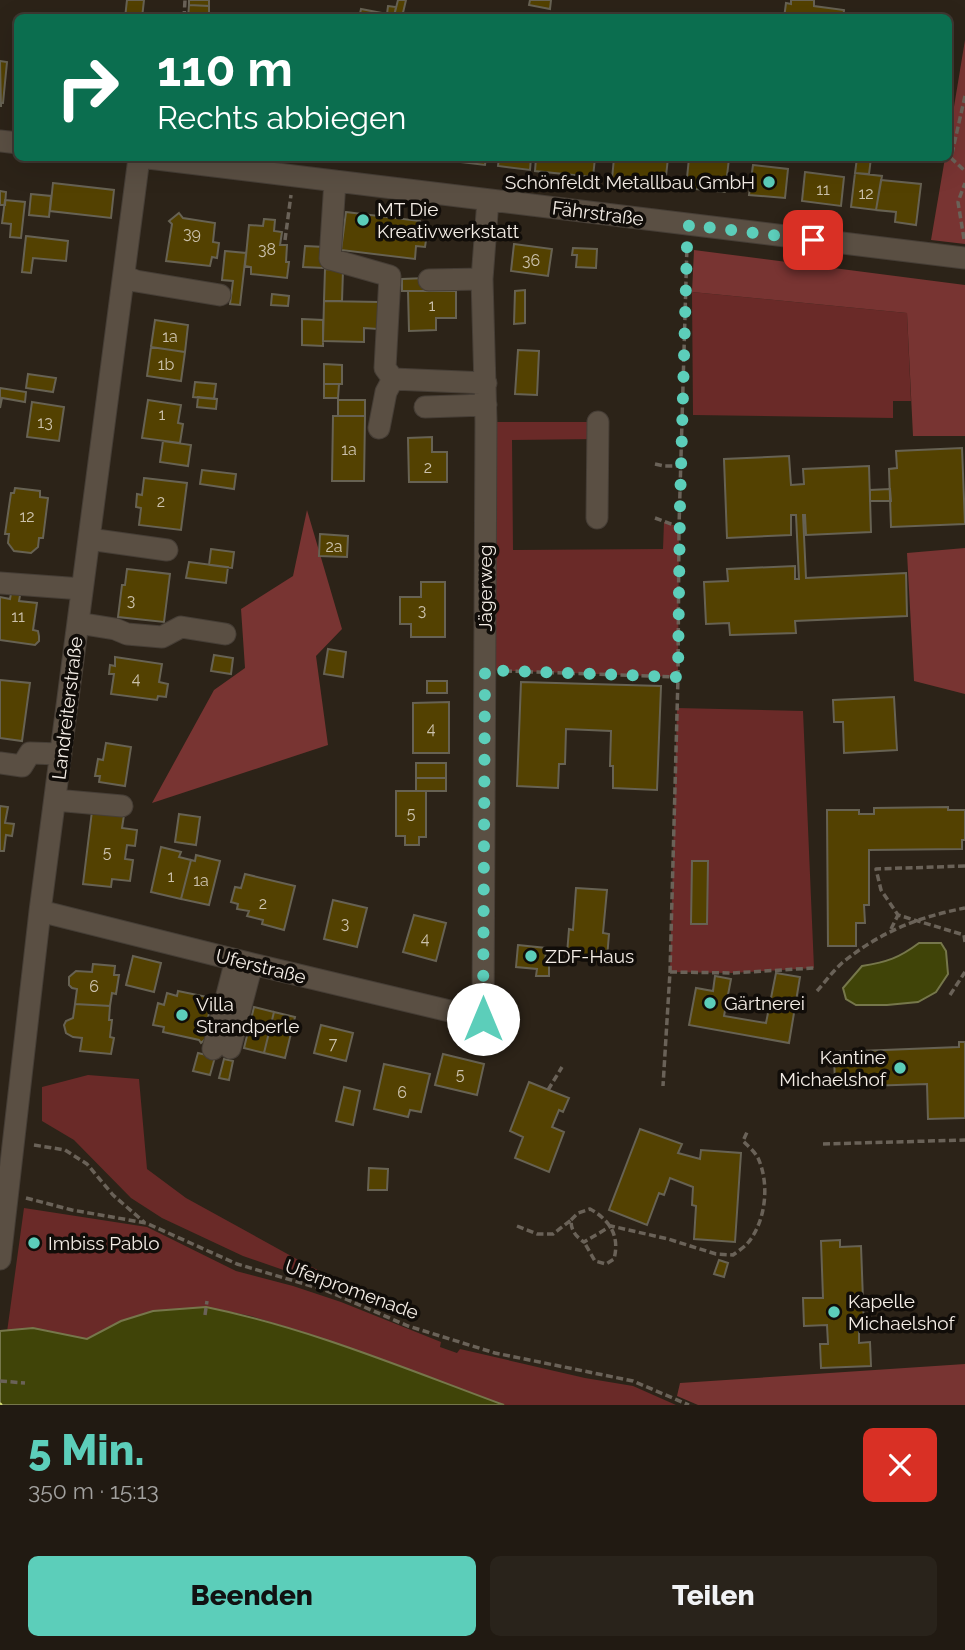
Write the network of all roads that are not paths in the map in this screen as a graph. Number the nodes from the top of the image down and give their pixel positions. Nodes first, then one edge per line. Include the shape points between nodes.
1 (139, 161) edge
2 (172, 161) edge
3 (335, 181) junction
4 (488, 200) junction
5 (965, 258) edge
6 (124, 276) junction
7 (482, 279) junction
8 (429, 280) dead end
9 (220, 295) dead end
10 (393, 379) junction
11 (486, 383) junction
12 (486, 405) junction
13 (425, 407) dead end
14 (598, 422) dead end
15 (379, 428) dead end
16 (597, 519) dead end
17 (89, 539) junction
18 (167, 550) dead end
19 (0, 583) edge
20 (82, 589) junction
21 (78, 623) junction
22 (225, 634) dead end
23 (61, 754) junction
24 (0, 763) edge
25 (55, 800) junction
26 (122, 806) dead end
27 (40, 911) junction
28 (244, 962) junction
29 (483, 1019) joint
30 (221, 1049) dead end
31 (0, 1259) edge

1 - 6 street, Landreiterstraße
2 - 3 street, Fährstraße
3 - 4 street, Fährstraße
3 - 10 street via 330,259 390,276 384,368
4 - 5 street, Fährstraße
4 - 7 street, Jägerweg
6 - 9 street
6 - 17 street, Landreiterstraße
7 - 8 street
7 - 11 street, Jägerweg
10 - 11 street
10 - 15 street
11 - 12 street, Jägerweg
12 - 13 street
12 - 29 street, Jägerweg
14 - 16 street
17 - 18 street
17 - 20 street, Landreiterstraße
19 - 20 street
20 - 21 street, Landreiterstraße
21 - 22 street via 162,637 181,627
21 - 23 street, Landreiterstraße
23 - 24 street via 30,753 22,766
23 - 25 street, Landreiterstraße
25 - 26 street
25 - 27 street, Landreiterstraße
27 - 28 street, Uferstraße
27 - 31 street, Landreiterstraße
28 - 29 street, Uferstraße
28 - 30 street

